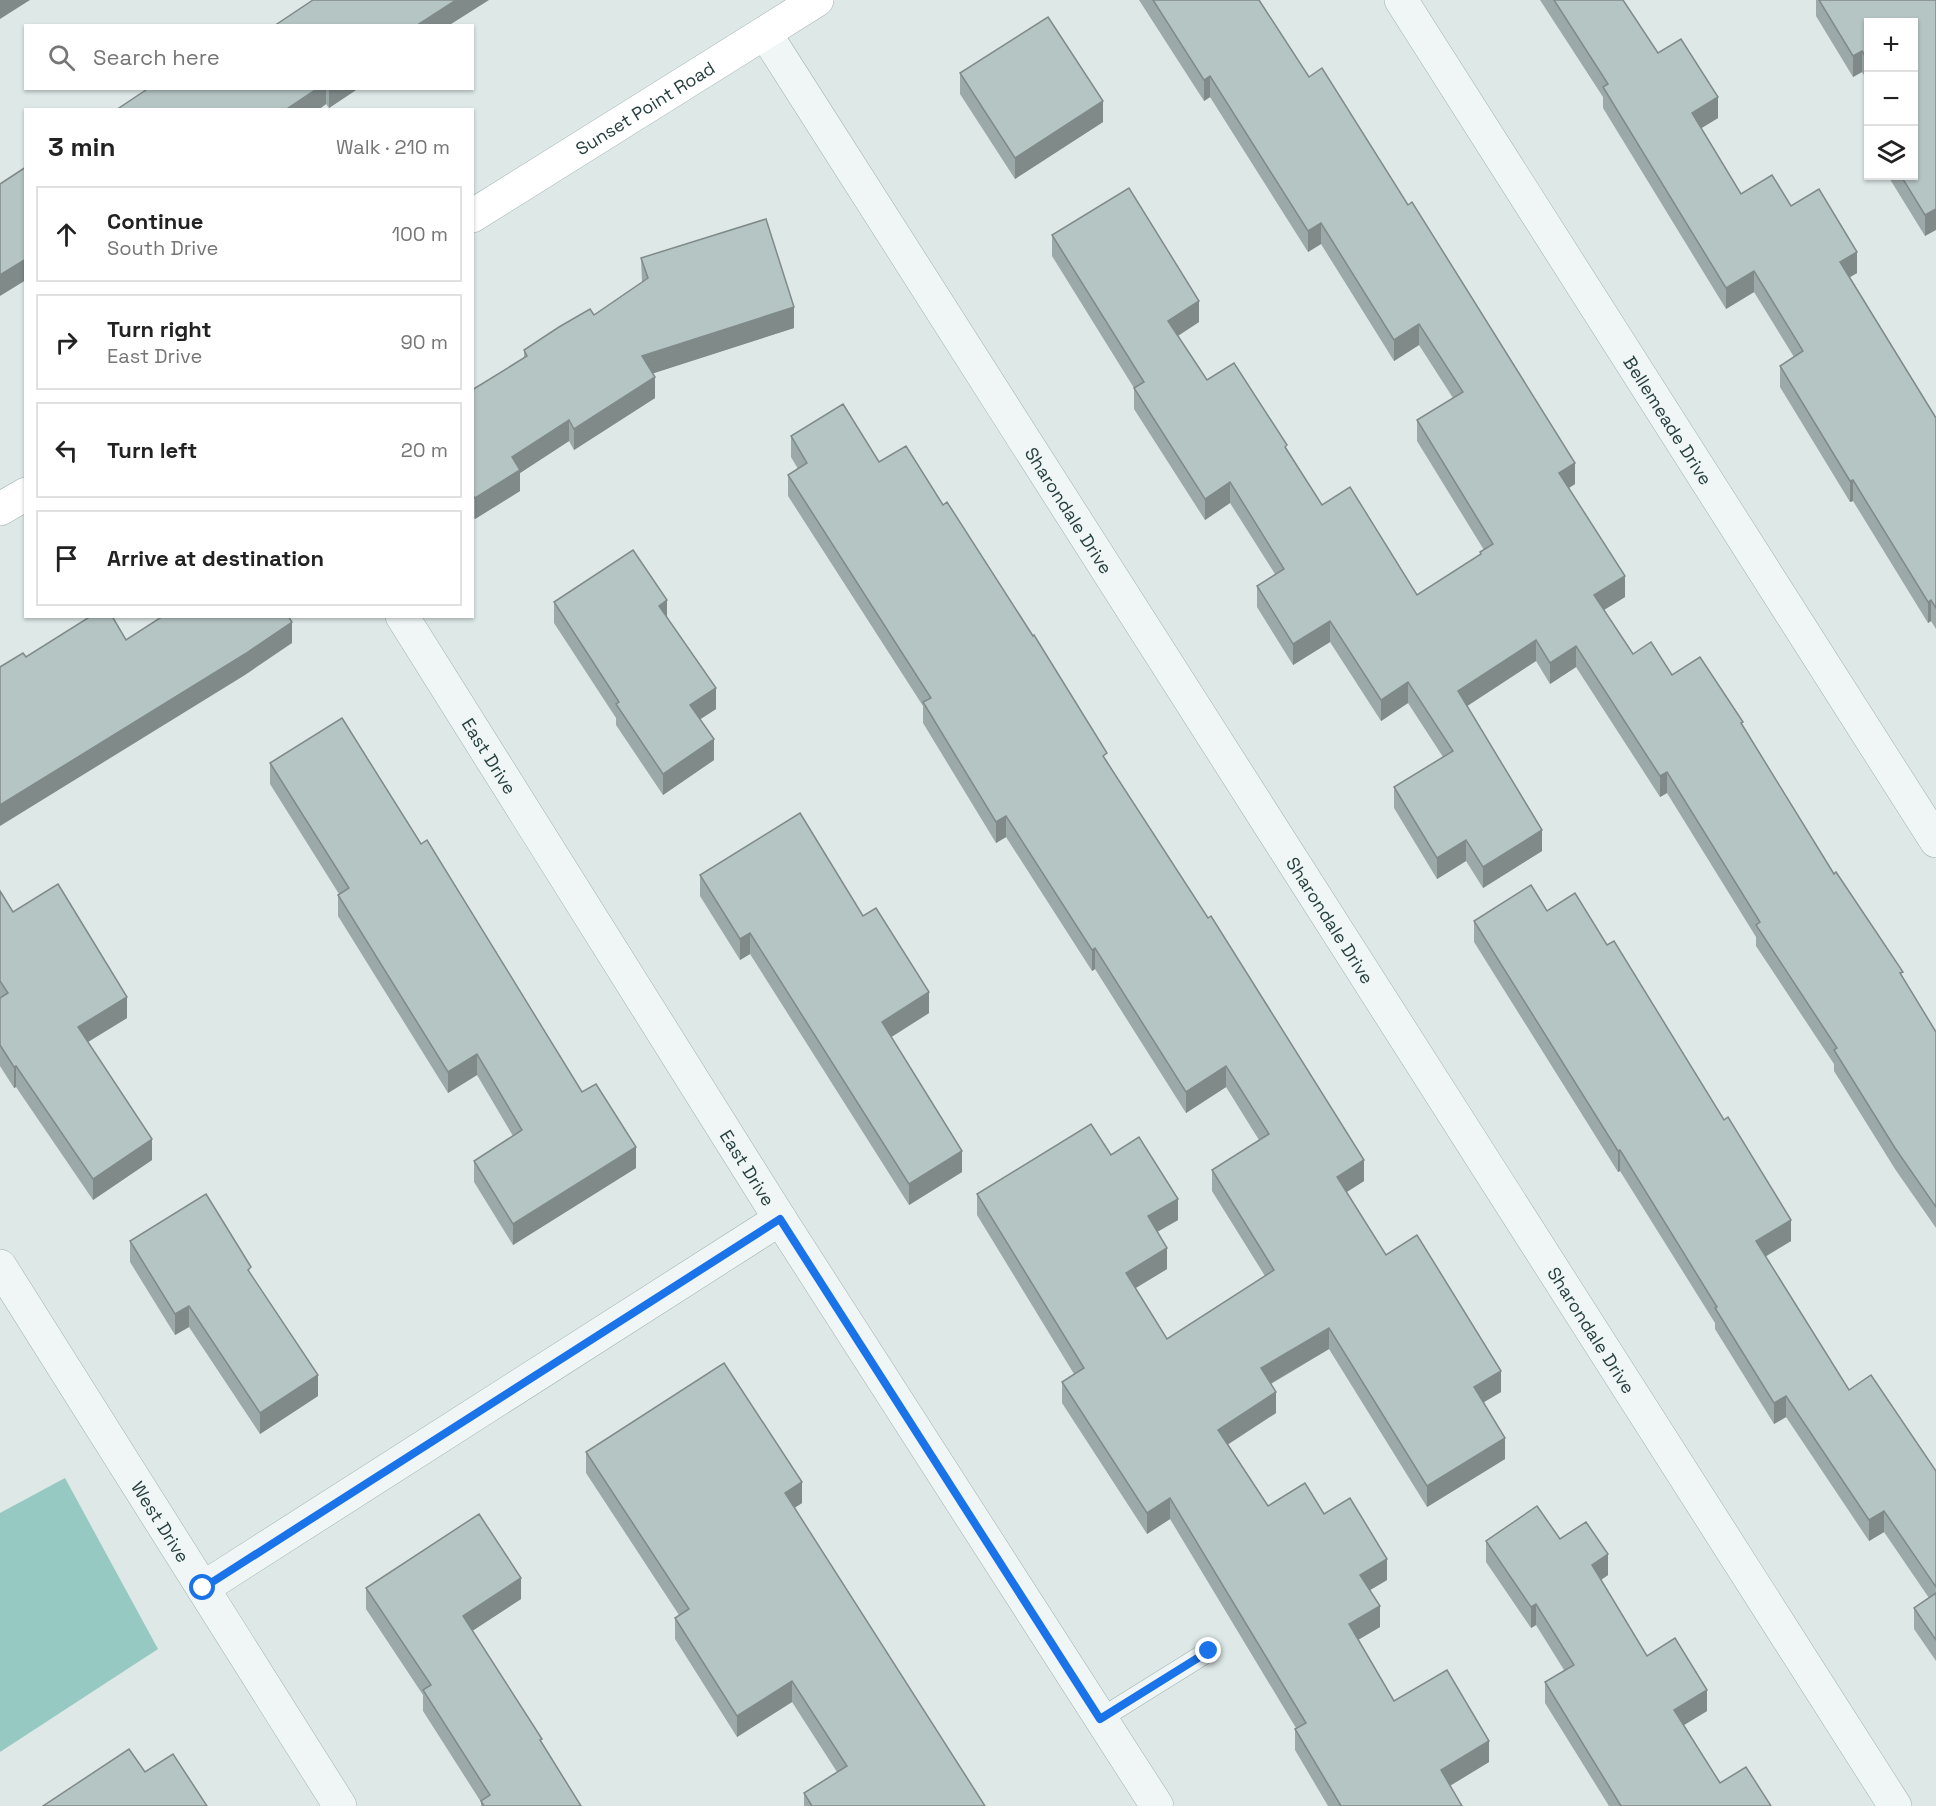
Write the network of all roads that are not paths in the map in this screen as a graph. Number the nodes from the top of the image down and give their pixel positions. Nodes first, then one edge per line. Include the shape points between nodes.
1 (817, 0) edge
2 (1401, 0) edge
3 (765, 33) junction
4 (474, 215) edge
5 (24, 495) edge
6 (0, 509) edge
7 (403, 618) edge
8 (1936, 841) edge
9 (780, 1219) junction
10 (0, 1266) edge
11 (203, 1588) junction
12 (1209, 1651) dead end
13 (1100, 1719) junction
14 (339, 1806) edge
15 (1156, 1806) edge
16 (1895, 1806) edge

1 - 3 main road, Sunset Point Road
2 - 8 street, Bellemeade Drive
3 - 4 main road, Sunset Point Road
3 - 16 street, Sharondale Drive
5 - 6 main road
7 - 9 street, East Drive
9 - 11 street
9 - 13 street, East Drive
10 - 11 street, West Drive
11 - 14 street, West Drive
12 - 13 lane
13 - 15 street, East Drive

